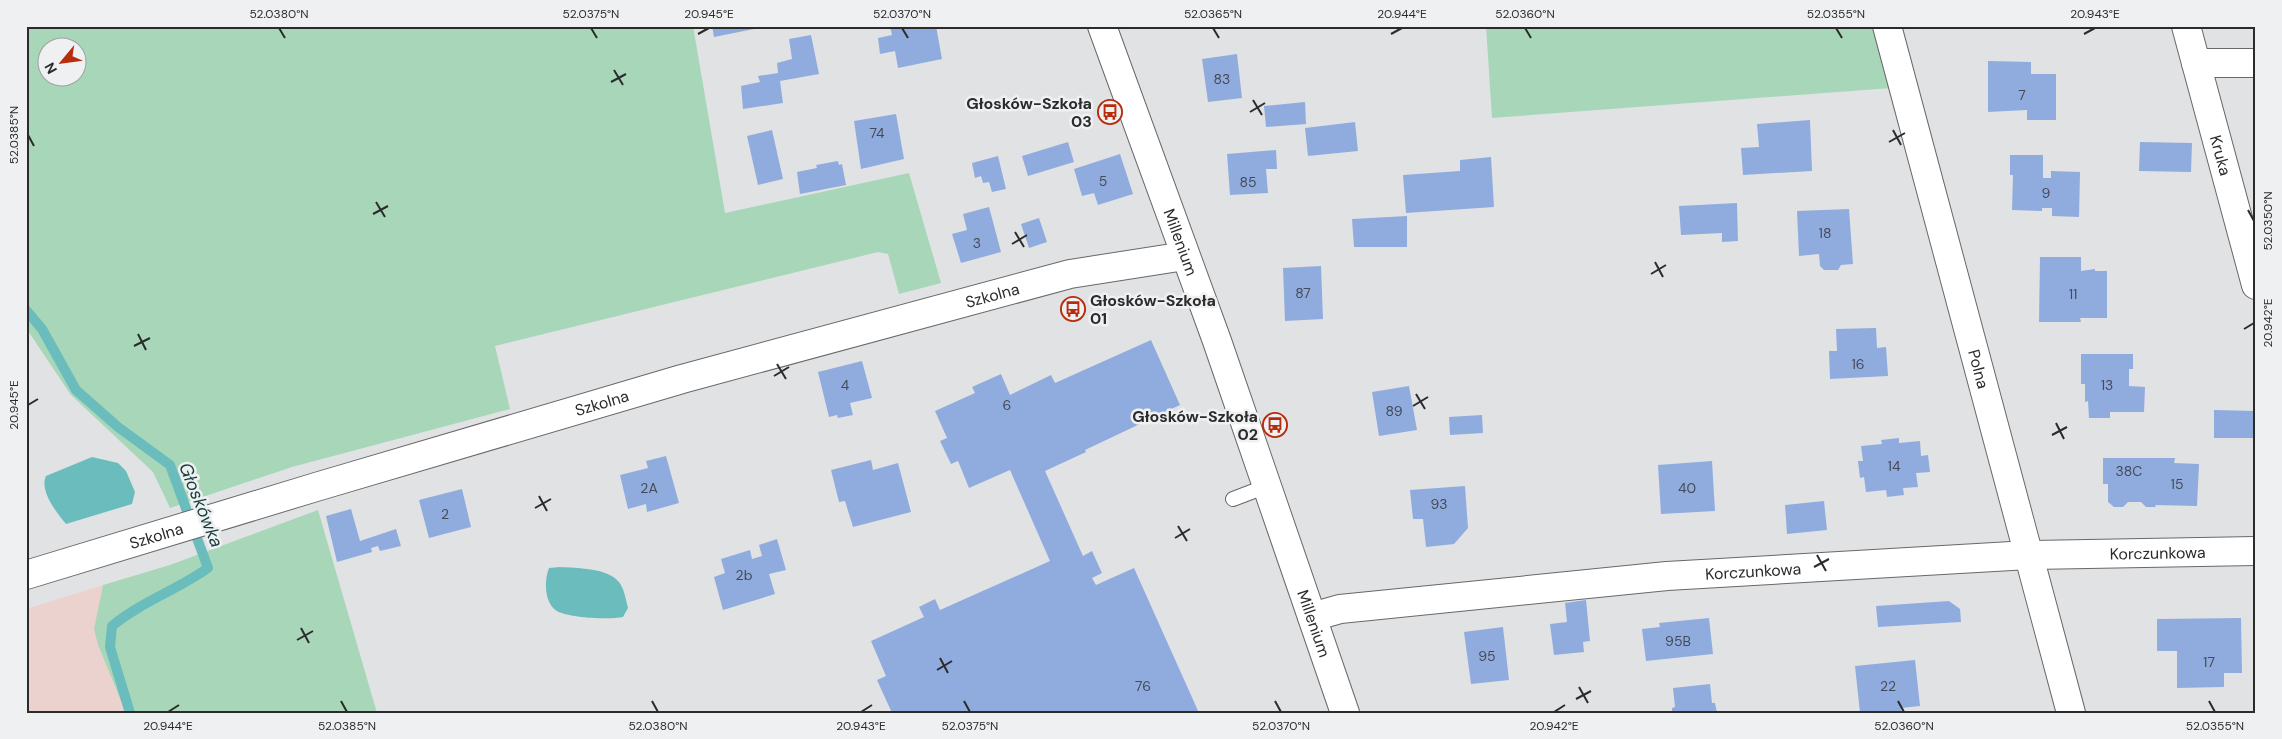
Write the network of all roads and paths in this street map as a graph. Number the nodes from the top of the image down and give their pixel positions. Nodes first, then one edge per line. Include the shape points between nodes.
1 (1102, 26) edge
2 (1887, 26) edge
3 (2186, 26) edge
4 (2196, 63) junction
5 (2256, 63) edge
6 (1185, 256) junction
7 (2256, 285) edge
8 (1267, 486) junction
9 (1233, 499) dead end
10 (2256, 551) edge
11 (2029, 555) junction
12 (26, 575) edge
13 (1312, 617) junction
14 (1345, 713) edge
15 (2071, 713) edge

1 - 6 street, Millenium
2 - 11 street, Polna
3 - 4 street, Kruka
4 - 5 street
4 - 7 street, Kruka
6 - 8 street, Millenium
6 - 12 street, Szkolna via 1070,274 682,379
8 - 9 lane
8 - 13 street, Millenium
10 - 11 street, Korczunkowa
11 - 13 street, Korczunkowa via 1668,576 1340,609
11 - 15 street, Polna
13 - 14 street, Millenium

